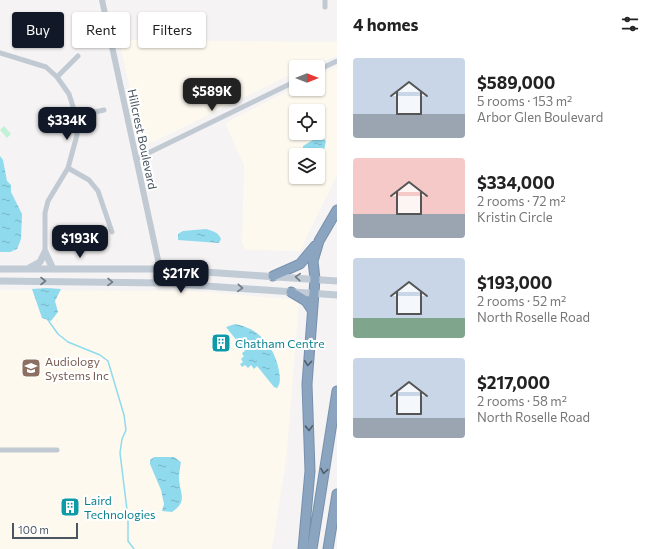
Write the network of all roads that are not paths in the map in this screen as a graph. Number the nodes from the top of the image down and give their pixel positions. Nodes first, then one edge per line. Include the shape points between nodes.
1 (102, 0) edge
2 (325, 0) edge
3 (325, 7) dead end
4 (0, 53) edge
5 (78, 56) dead end
6 (337, 61) edge
7 (325, 67) edge
8 (57, 77) junction
9 (289, 84) edge
10 (104, 110) dead end
11 (76, 116) junction
12 (136, 159) junction
13 (68, 168) junction
14 (337, 210) edge
15 (112, 232) dead end
16 (319, 241) junction
17 (45, 252) junction
18 (0, 268) edge
19 (28, 268) junction
20 (53, 269) junction
21 (160, 269) junction
22 (273, 276) junction
23 (315, 279) junction
24 (0, 281) edge
25 (337, 281) edge
26 (162, 283) junction
27 (292, 292) junction
28 (314, 293) junction
29 (335, 295) edge
30 (312, 310) junction
31 (337, 391) edge
32 (0, 450) edge
33 (57, 450) dead end
34 (337, 494) edge
35 (303, 549) edge
36 (312, 549) edge
37 (328, 549) edge

1 - 12 street, Hillcrest Boulevard
2 - 3 street
4 - 8 street via 46,67
5 - 8 street
6 - 7 street
8 - 11 street via 69,94
9 - 12 street
10 - 11 street
11 - 13 street via 77,135
12 - 21 street, Hillcrest Boulevard
13 - 15 street via 89,180 98,191
13 - 17 street via 47,207
14 - 16 highway
16 - 22 highway via 300,264
16 - 23 highway via 312,261
17 - 19 main road via 40,262
17 - 20 main road
18 - 19 main road
19 - 20 main road
20 - 21 main road
21 - 22 main road
21 - 26 street, Hillcrest Boulevard
23 -> 22 main road
23 - 25 main road
23 - 28 highway
24 -> 26 main road
26 -> 27 main road
27 - 28 main road
27 - 30 highway via 306,301
28 - 29 main road
28 - 30 highway
30 -> 35 highway via 307,384 310,471
31 -> 36 highway
32 - 33 street
34 - 37 highway

